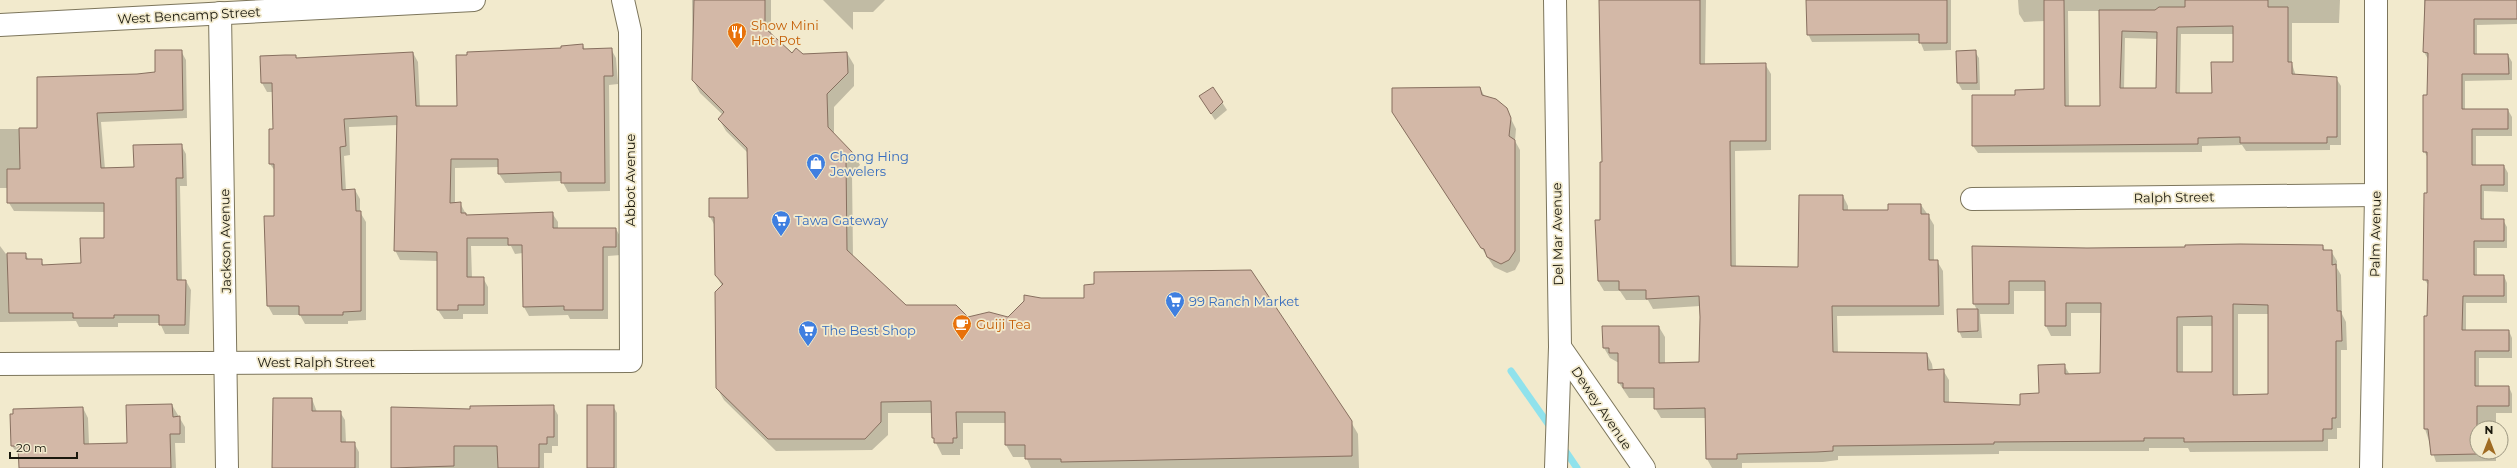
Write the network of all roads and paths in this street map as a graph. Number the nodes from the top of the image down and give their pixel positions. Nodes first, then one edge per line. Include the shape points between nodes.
1 (474, 0) edge
2 (623, 0) edge
3 (1555, 0) edge
4 (2376, 0) edge
5 (220, 13) junction
6 (0, 25) edge
7 (2376, 195) junction
8 (1972, 199) dead end
9 (1560, 347) junction
10 (631, 361) joint
11 (226, 362) junction
12 (0, 364) edge
13 (227, 468) edge
14 (1556, 468) edge
15 (1644, 468) edge
16 (2371, 468) edge

1 - 5 street, West Bencamp Street
2 - 10 street, Abbot Avenue via 630,31
3 - 9 street, Del Mar Avenue
4 - 7 street, Palm Avenue
5 - 6 street, West Bencamp Street
5 - 11 street, Jackson Avenue
7 - 8 street, Ralph Street
7 - 16 street, Palm Avenue
9 - 14 street, Del Mar Avenue
9 - 15 street, Dewey Avenue
10 - 11 street, West Ralph Street
11 - 12 street, West Ralph Street
11 - 13 street, Jackson Avenue

